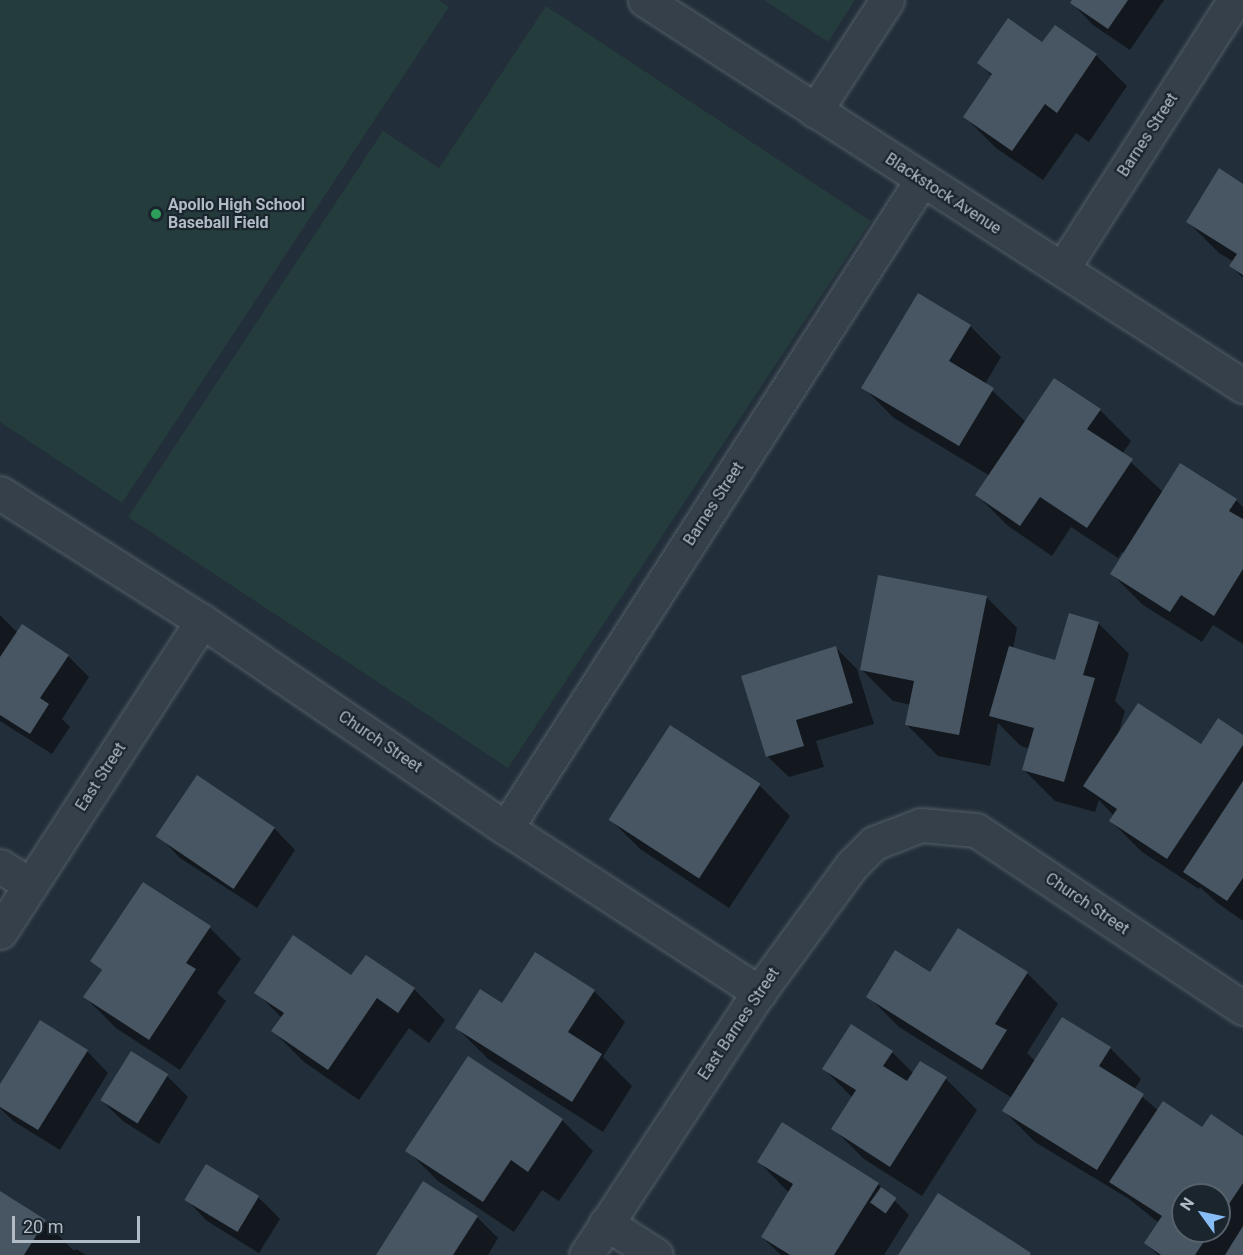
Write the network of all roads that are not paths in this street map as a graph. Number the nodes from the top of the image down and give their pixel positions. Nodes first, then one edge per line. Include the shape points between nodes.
1 (645, 0) edge
2 (887, 0) edge
3 (1235, 0) edge
4 (815, 111) junction
5 (921, 181) junction
6 (1062, 269) junction
7 (1243, 386) edge
8 (0, 493) edge
9 (202, 621) junction
10 (921, 825) joint
11 (506, 828) junction
12 (0, 866) edge
13 (30, 885) junction
14 (0, 932) edge
15 (759, 992) junction
16 (1243, 1008) edge
17 (606, 1223) junction
18 (586, 1255) edge
19 (656, 1255) edge

1 - 4 street, Blackstock Avenue
2 - 4 street
3 - 6 street, Barnes Street
4 - 5 street, Blackstock Avenue
5 - 6 street, Blackstock Avenue
5 - 11 street, Barnes Street
6 - 7 street, Blackstock Avenue
8 - 9 street, Church Street
9 - 11 street, Church Street
9 - 13 street, East Street
10 - 15 street, East Barnes Street via 874,843 852,865
10 - 16 street, Church Street via 976,830
11 - 15 street, Church Street
12 - 13 street
13 - 14 street, East Street
15 - 17 street, East Barnes Street
17 - 18 street, East Barnes Street
17 - 19 street

